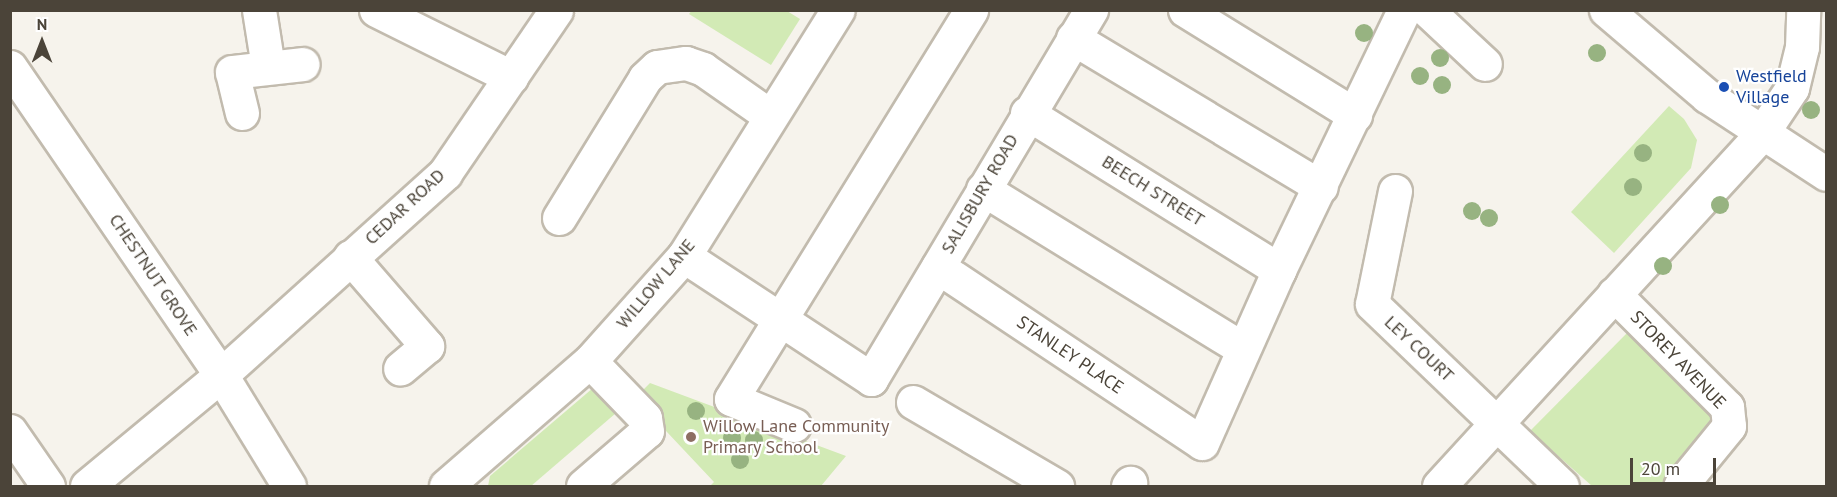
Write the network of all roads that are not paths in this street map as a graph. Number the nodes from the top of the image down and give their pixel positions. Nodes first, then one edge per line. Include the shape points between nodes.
1 (259, 10) edge
2 (376, 10) edge
3 (556, 10) edge
4 (838, 10) edge
5 (971, 10) edge
6 (1090, 10) edge
7 (1185, 10) edge
8 (1404, 10) edge
9 (1427, 10) edge
10 (1606, 10) edge
11 (1803, 10) edge
12 (1073, 38) junction
13 (303, 64) dead end
14 (1485, 64) dead end
15 (10, 67) edge
16 (268, 67) junction
17 (511, 77) junction
18 (242, 113) dead end
19 (1027, 113) junction
20 (1354, 115) junction
21 (770, 116) junction
22 (1762, 133) junction
23 (1827, 174) edge
24 (1321, 186) junction
25 (983, 189) junction
26 (1395, 191) dead end
27 (559, 218) dead end
28 (684, 256) junction
29 (350, 257) junction
30 (938, 267) junction
31 (1279, 270) junction
32 (1614, 294) junction
33 (783, 319) junction
34 (1244, 349) junction
35 (590, 361) junction
36 (400, 369) dead end
37 (221, 375) junction
38 (913, 402) dead end
39 (1498, 424) junction
40 (794, 425) dead end
41 (10, 431) edge
42 (463, 481) edge
43 (48, 486) edge
44 (87, 486) edge
45 (289, 486) edge
46 (583, 486) edge
47 (1057, 486) edge
48 (1439, 486) edge
49 (1562, 486) edge
50 (1680, 486) edge

1 - 16 street
2 - 17 street
3 - 17 street, CEDAR ROAD
4 - 21 street, WILLOW LANE
5 - 33 street
6 - 12 street, SALISBURY ROAD
7 - 20 street
8 - 20 street
9 - 14 street
10 - 22 street via 1707,96
11 - 22 street, STOREY AVENUE via 1802,47 1792,88
12 - 19 street, SALISBURY ROAD
12 - 24 street
13 - 16 street
15 - 37 street, CHESTNUT GROVE
16 - 18 street via 232,72
17 - 29 street, CEDAR ROAD via 445,173
19 - 25 street, SALISBURY ROAD
19 - 31 street, BEECH STREET
20 - 24 street
21 - 27 street via 703,69 686,63 657,67 645,78
21 - 28 street, WILLOW LANE
22 - 23 street
22 - 32 street, STOREY AVENUE
24 - 31 street
25 - 30 street, SALISBURY ROAD
25 - 34 street
26 - 39 street, LEY COURT via 1372,304
28 - 33 street
28 - 35 street, WILLOW LANE
29 - 36 street via 437,338
29 - 37 street, CEDAR ROAD
30 - 33 street, SALISBURY ROAD via 871,379
30 - 34 street, STANLEY PLACE via 1202,443
31 - 34 street
32 - 39 street, STOREY AVENUE
32 - 50 street, STOREY AVENUE via 1728,407 1730,426
33 - 40 street via 731,399
35 - 42 street, WILLOW LANE
35 - 46 street via 645,418 647,431
37 - 44 street, CEDAR ROAD
37 - 45 street, CHESTNUT GROVE
38 - 47 street
39 - 48 street, STOREY AVENUE
39 - 49 street
41 - 43 street

